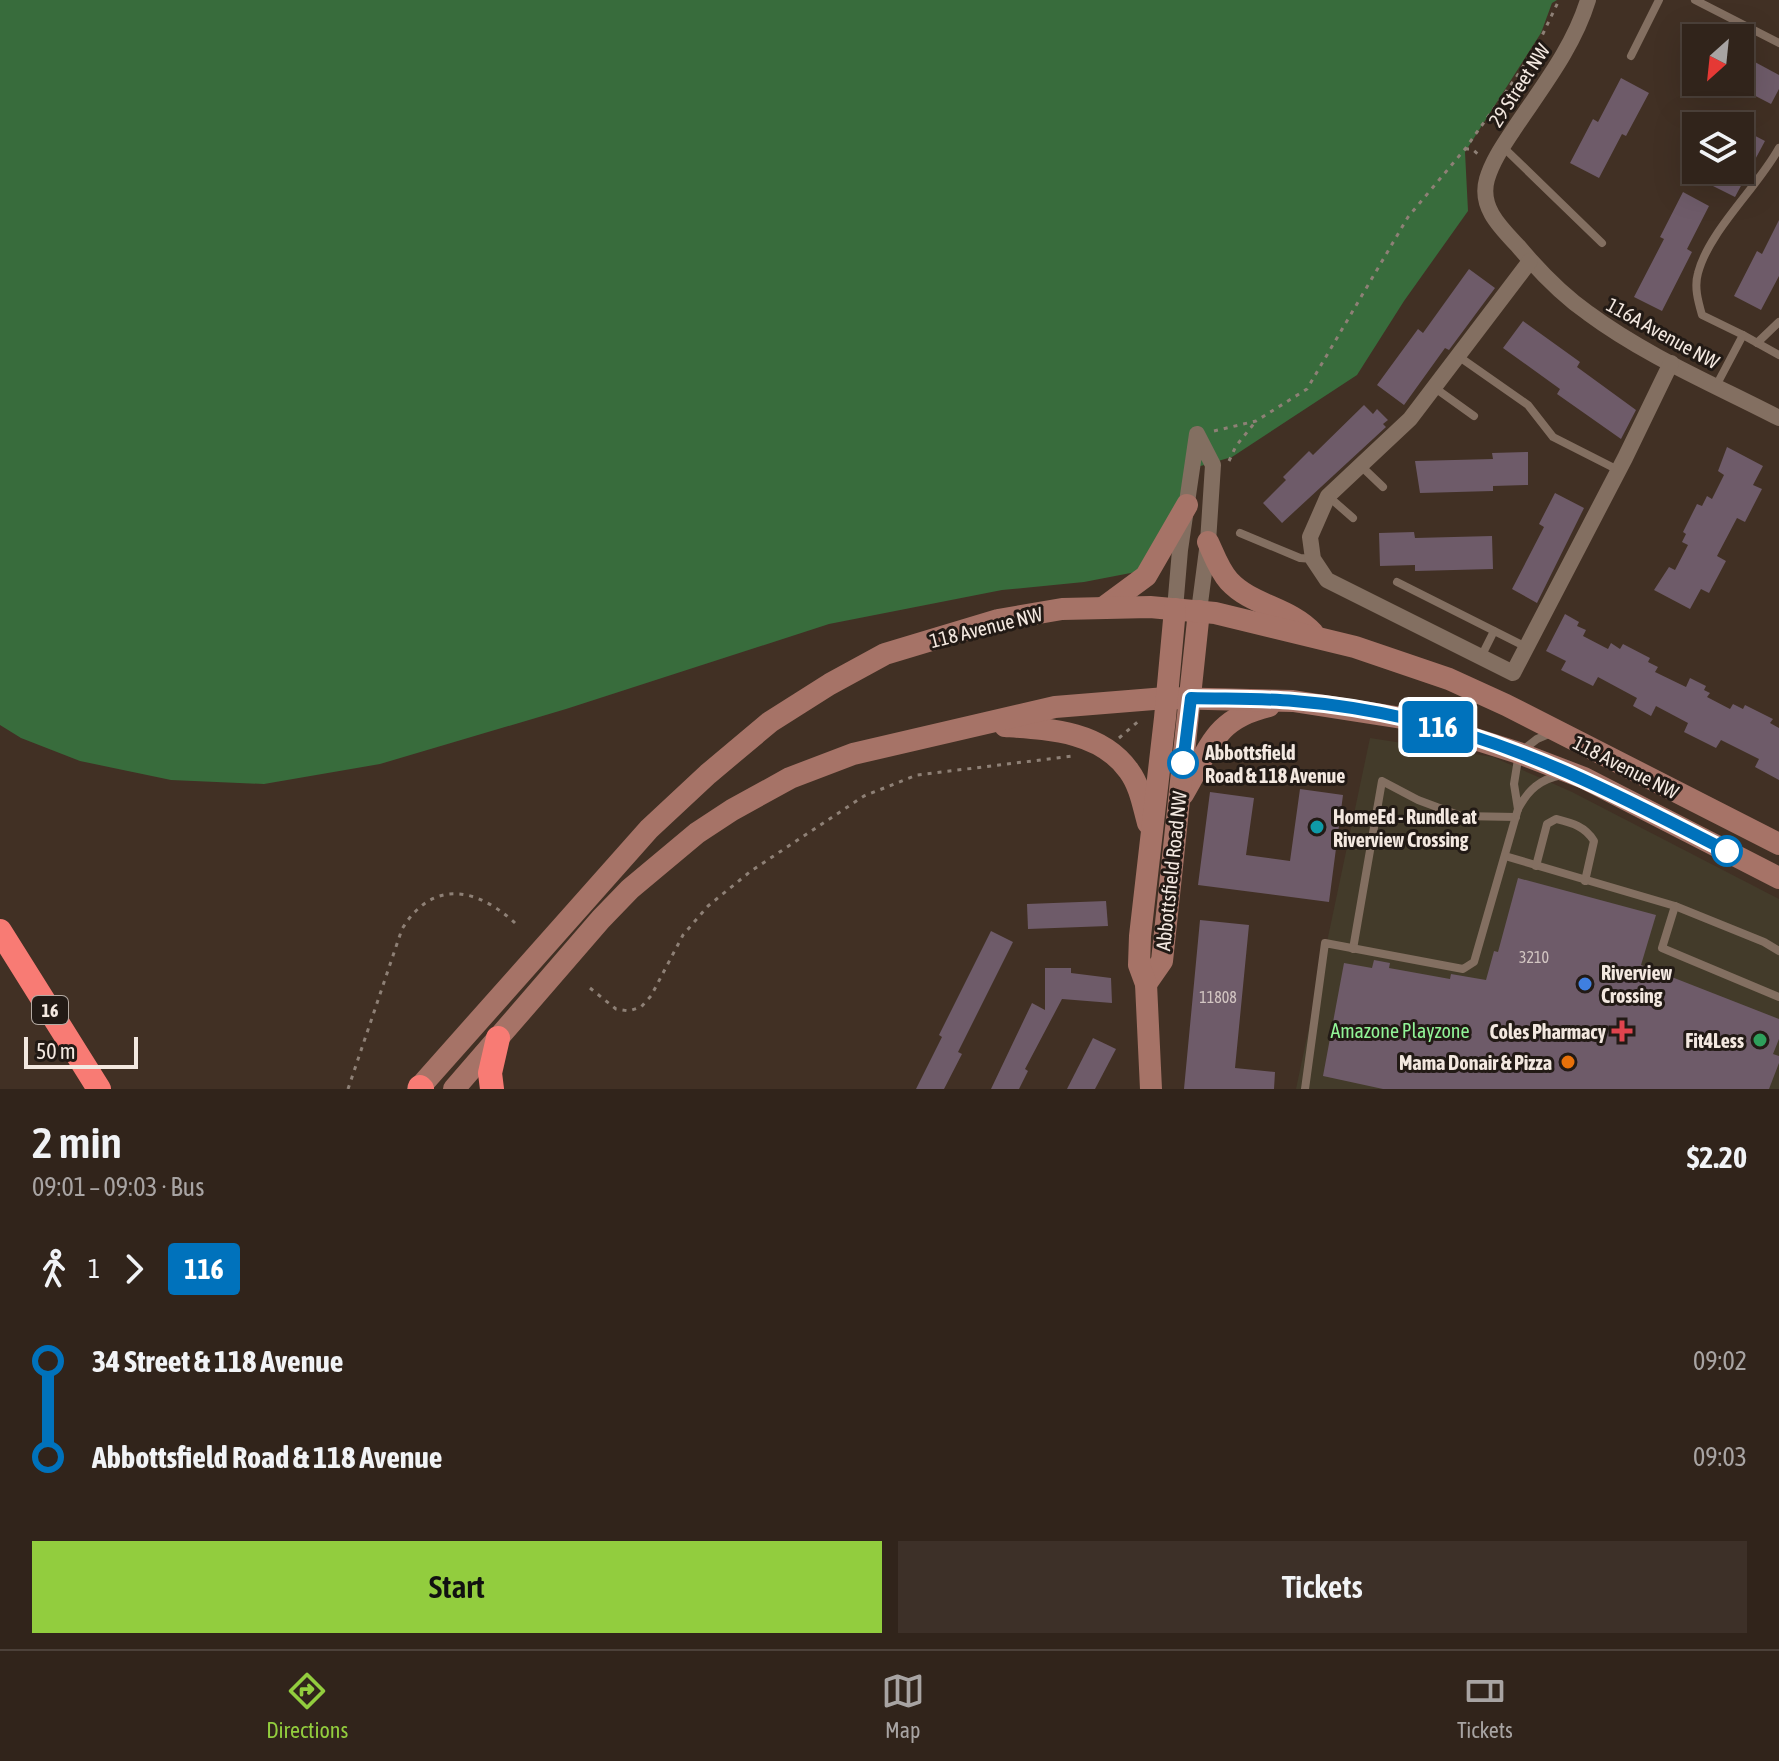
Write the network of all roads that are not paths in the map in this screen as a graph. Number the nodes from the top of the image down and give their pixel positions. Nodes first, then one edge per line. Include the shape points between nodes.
1 (1588, 0) edge
2 (1659, 0) edge
3 (1695, 0) edge
4 (1779, 43) edge
5 (1631, 56) dead end
6 (1503, 147) junction
7 (1779, 148) edge
8 (1484, 192) joint
9 (1602, 243) dead end
10 (1530, 261) junction
11 (1779, 322) edge
12 (1743, 335) junction
13 (1757, 343) junction
14 (1779, 355) edge
15 (1457, 356) junction
16 (1671, 363) junction
17 (1716, 386) junction
18 (1434, 387) junction
19 (1474, 416) dead end
20 (1779, 418) edge
21 (1361, 466) junction
22 (1618, 470) junction
23 (1383, 487) dead end
24 (1328, 496) junction
25 (1187, 505) junction
26 (1353, 518) dead end
27 (1240, 533) dead end
28 (1208, 542) junction
29 (1313, 559) junction
30 (1397, 582) dead end
31 (1104, 607) junction
32 (1175, 609) junction
33 (1199, 611) junction
34 (1494, 631) junction
35 (1316, 637) junction
36 (1526, 647) junction
37 (1481, 657) junction
38 (1166, 698) junction
39 (1191, 698) junction
40 (1293, 701) junction
41 (980, 724) junction
42 (1555, 731) junction
43 (1519, 753) junction
44 (1579, 776) junction
45 (1178, 802) junction
46 (1517, 813) junction
47 (1152, 836) junction
48 (1779, 844) edge
49 (1505, 856) junction
50 (1536, 866) junction
51 (1779, 878) edge
52 (1585, 881) junction
53 (1675, 906) junction
54 (0, 931) edge
55 (1353, 949) junction
56 (1779, 951) edge
57 (23, 967) junction
58 (1146, 984) junction
59 (1779, 997) edge
60 (498, 1038) junction
61 (420, 1088) edge
62 (99, 1089) edge
63 (114, 1089) edge
64 (454, 1089) edge
65 (492, 1089) edge
66 (1151, 1089) edge
67 (1305, 1089) edge

1 - 6 street, 29 Street NW via 1566,50
2 - 5 lane
3 - 4 lane
6 - 8 street, 29 Street NW
6 - 9 lane
7 - 12 lane via 1707,248 1697,274 1702,315
8 - 10 street, 116A Avenue NW via 1496,222
10 - 15 street
10 - 16 street, 116A Avenue NW via 1586,313
11 - 13 lane
12 - 13 lane
12 - 17 lane
13 - 14 lane
15 - 18 street
15 - 22 lane via 1528,405 1553,437
16 - 17 street, 116A Avenue NW
16 - 22 street
17 - 20 street, 116A Avenue NW
18 - 19 lane
18 - 21 street via 1410,419
21 - 23 lane
21 - 24 street
22 - 36 street
24 - 26 lane
24 - 29 street via 1310,537
25 - 28 street via 1197,434 1213,465
25 - 31 main road via 1146,576
25 - 32 street
27 - 29 lane
28 - 33 street
28 - 35 main road via 1236,587 1301,620
29 - 37 street via 1327,580
30 - 34 lane
31 - 32 main road, 118 Avenue NW
31 - 61 main road, 118 Avenue NW via 998,620 885,654 770,722 649,829
32 - 33 main road, 118 Avenue NW
32 - 38 main road, Abbottsfield Road NW
33 - 35 main road, 118 Avenue NW
33 - 39 main road, Abbottsfield Road NW
34 - 36 lane
34 - 37 lane
35 - 42 main road, 118 Avenue NW via 1449,679
36 - 37 street via 1513,673
38 - 39 main road, 118 Avenue NW
38 - 41 main road, 118 Avenue NW via 1055,707
38 - 47 main road, Abbottsfield Road NW
39 - 40 main road, 118 Avenue NW
39 - 45 main road, Abbottsfield Road NW
40 - 43 main road, 118 Avenue NW via 1415,720
40 - 45 main road via 1248,711 1224,726
41 - 47 main road via 1065,733 1107,748 1139,789
41 - 60 main road, 118 Avenue NW via 853,754 790,778 732,810 630,889
42 - 43 lane
42 - 48 main road, 118 Avenue NW
43 - 44 main road, 118 Avenue NW
43 - 46 lane
44 - 46 lane via 1542,781
44 - 51 main road, 118 Avenue NW
45 - 58 main road, Abbottsfield Road NW via 1162,961
46 - 49 lane
46 - 55 lane via 1461,816 1382,781
47 - 58 main road, Abbottsfield Road NW via 1139,965
49 - 50 lane
49 - 55 lane via 1474,962 1463,969
50 - 52 lane
50 - 52 lane via 1547,824 1556,819 1572,822 1594,841
52 - 53 lane
53 - 56 lane
53 - 59 lane via 1662,948
54 - 57 highway, 16
55 - 67 lane via 1325,943
57 - 62 highway, 16
57 - 63 highway via 69,1021
58 - 66 main road, Abbottsfield Road NW
60 - 64 main road, 118 Avenue NW
60 - 65 highway

